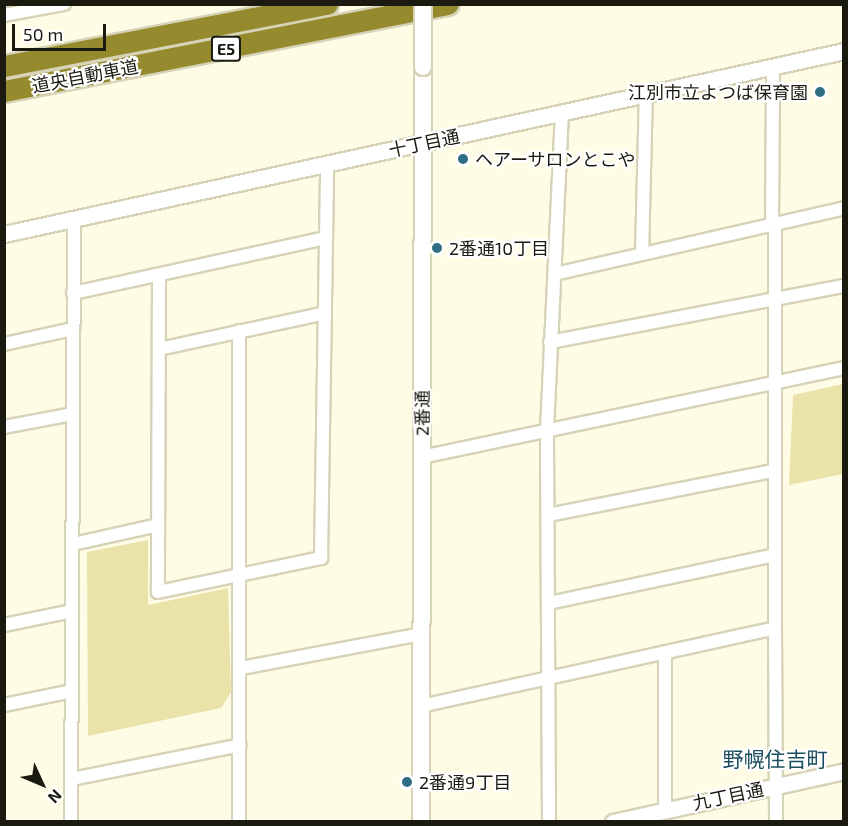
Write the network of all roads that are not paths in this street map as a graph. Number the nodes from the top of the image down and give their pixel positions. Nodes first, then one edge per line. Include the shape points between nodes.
1 (64, 4) edge
2 (327, 4) edge
3 (423, 4) edge
4 (448, 4) edge
5 (4, 15) edge
6 (843, 51) edge
7 (4, 66) edge
8 (773, 66) junction
9 (4, 91) edge
10 (646, 94) junction
11 (562, 115) junction
12 (423, 143) junction
13 (327, 164) junction
14 (843, 208) edge
15 (74, 219) junction
16 (774, 225) junction
17 (4, 234) edge
18 (326, 238) junction
19 (642, 254) junction
20 (559, 273) junction
21 (159, 276) junction
22 (843, 286) edge
23 (73, 293) junction
24 (775, 300) junction
25 (325, 313) junction
26 (73, 329) junction
27 (239, 331) junction
28 (550, 342) junction
29 (4, 344) edge
30 (159, 349) junction
31 (843, 368) edge
32 (774, 382) junction
33 (73, 414) junction
34 (4, 427) edge
35 (547, 430) junction
36 (422, 457) junction
37 (772, 471) junction
38 (548, 515) junction
39 (158, 525) junction
40 (73, 544) junction
41 (771, 556) junction
42 (242, 574) junction
43 (549, 603) junction
44 (72, 611) junction
45 (4, 625) edge
46 (775, 627) junction
47 (422, 634) junction
48 (665, 652) junction
49 (241, 668) junction
50 (550, 678) junction
51 (72, 691) junction
52 (4, 705) edge
53 (421, 706) junction
54 (240, 746) junction
55 (843, 771) edge
56 (72, 778) junction
57 (777, 786) junction
58 (665, 810) junction
59 (70, 822) edge
60 (239, 822) edge
61 (421, 822) edge
62 (549, 822) edge
63 (613, 822) edge
64 (776, 822) edge

1 - 5 street
2 - 7 highway, 道央自動車道 / E5
3 - 12 main road, 2番通, bridge
4 - 9 highway, 道央自動車道 / E5
6 - 8 street, 十丁目通
8 - 10 street, 十丁目通
8 - 16 street
10 - 11 street, 十丁目通
10 - 19 street
11 - 12 street, 十丁目通
11 - 20 street
12 - 13 street, 十丁目通
12 - 36 main road, 2番通
13 - 15 street, 十丁目通
13 - 18 street
14 - 16 street
15 - 17 street, 十丁目通
15 - 23 street
16 - 19 street
16 - 24 street
18 - 21 street
18 - 25 street
19 - 20 street
20 - 28 street
21 - 23 street
21 - 30 street
22 - 24 street
23 - 26 street
24 - 28 street
24 - 32 street
25 - 27 street
25 - 42 street via 321,558
26 - 29 street
26 - 33 street
27 - 30 street
27 - 42 street
28 - 35 street
30 - 39 street
31 - 32 street
32 - 35 street
32 - 37 street
33 - 34 street
33 - 40 street
35 - 36 street
35 - 38 street
36 - 47 main road, 2番通
37 - 38 street
37 - 41 street
38 - 43 street
39 - 40 street
39 - 42 street via 158,592
40 - 44 street
41 - 43 street
41 - 46 street
42 - 49 street
43 - 50 street
44 - 45 street
44 - 51 street
46 - 48 street
46 - 57 street
47 - 49 street
47 - 53 main road, 2番通
48 - 50 street
48 - 58 street
49 - 54 street
50 - 53 street
50 - 62 street
51 - 52 street
51 - 56 street
53 - 61 main road, 2番通
54 - 56 street
54 - 60 street
55 - 57 street, 九丁目通
56 - 59 street
57 - 58 street, 九丁目通
57 - 64 street
58 - 63 street, 九丁目通

